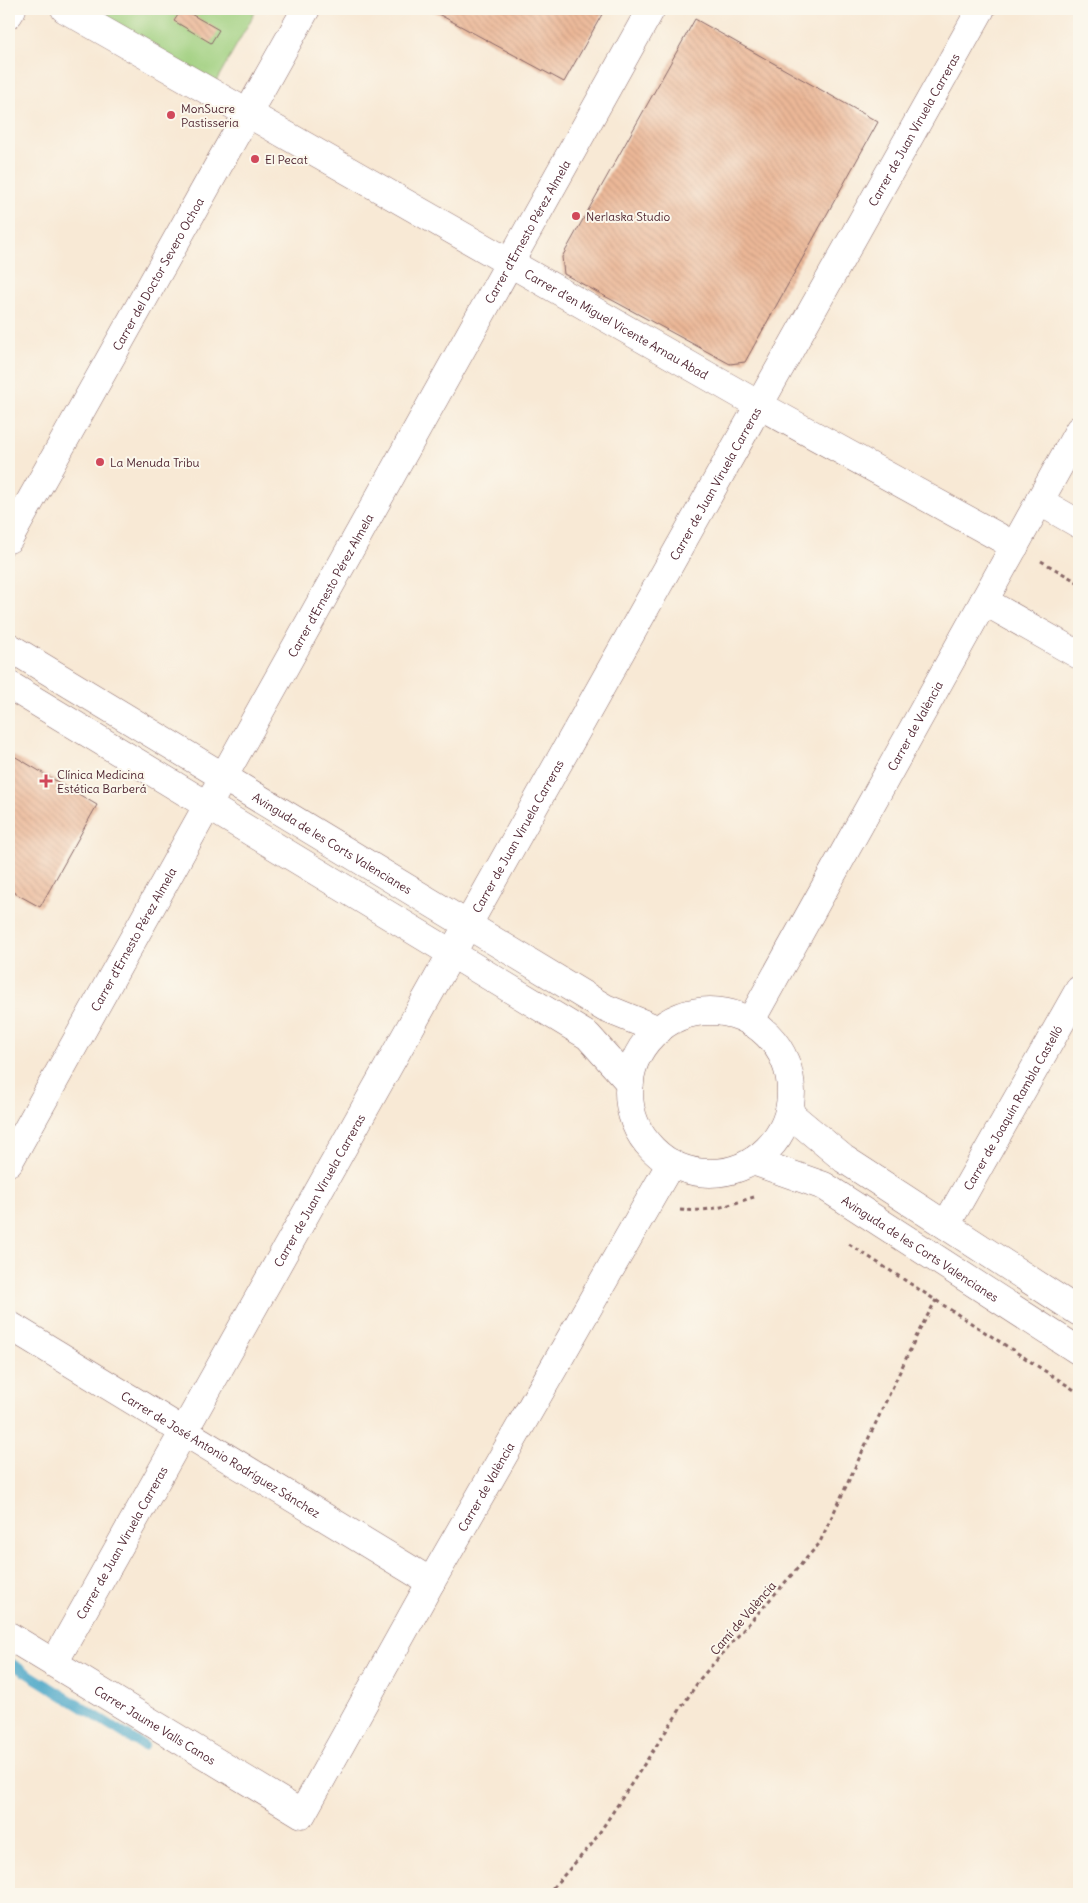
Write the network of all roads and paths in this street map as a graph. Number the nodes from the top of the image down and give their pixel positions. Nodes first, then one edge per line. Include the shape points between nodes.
1 (12, 9) edge
2 (65, 9) edge
3 (306, 9) edge
4 (651, 9) edge
5 (981, 9) edge
6 (9, 14) edge
7 (248, 113) junction
8 (510, 262) junction
9 (759, 405) junction
10 (1079, 430) edge
11 (1040, 501) junction
12 (1079, 524) edge
13 (9, 539) edge
14 (1015, 546) junction
15 (1079, 583) edge
16 (984, 601) junction
17 (9, 647) edge
18 (1079, 655) edge
19 (9, 685) edge
20 (223, 777) junction
21 (207, 805) junction
22 (468, 925) junction
23 (452, 954) junction
24 (1079, 990) edge
25 (750, 1022) junction
26 (659, 1030) junction
27 (630, 1083) junction
28 (789, 1112) junction
29 (753, 1161) junction
30 (9, 1162) edge
31 (671, 1163) junction
32 (759, 1196) dead end
33 (675, 1209) dead end
34 (946, 1225) junction
35 (845, 1241) dead end
36 (936, 1300) junction
37 (1079, 1312) edge
38 (9, 1325) edge
39 (1079, 1351) edge
40 (1079, 1393) edge
41 (184, 1432) junction
42 (431, 1582) junction
43 (9, 1636) edge
44 (54, 1663) junction
45 (302, 1814) joint
46 (548, 1894) edge

1 - 6 street
2 - 7 street, Carrer d'en Miguel Vicente Arnau Abad
3 - 7 street, Carrer del Doctor Severo Ochoa
4 - 8 street, Carrer d'Ernesto Pérez Almela
5 - 9 street, Carrer de Juan Viruela Carreras
7 - 8 street, Carrer d'en Miguel Vicente Arnau Abad
7 - 13 street, Carrer del Doctor Severo Ochoa
8 - 9 street, Carrer d'en Miguel Vicente Arnau Abad
8 - 20 street, Carrer d'Ernesto Pérez Almela
9 - 14 street, Carrer d'en Miguel Vicente Arnau Abad
9 - 22 street, Carrer de Juan Viruela Carreras
10 - 11 street, Carrer de València
11 - 12 street
11 - 14 street, Carrer de València
14 - 15 path
14 - 16 street, Carrer de València
16 - 18 street
16 - 25 street, Carrer de València
17 - 20 street, Avinguda de les Corts Valencianes
19 - 21 street
20 - 21 street, Carrer d'Ernesto Pérez Almela
20 - 22 street, Avinguda de les Corts Valencianes
21 - 23 street
21 - 30 street, Carrer d'Ernesto Pérez Almela
22 - 23 street, Carrer de Juan Viruela Carreras
22 - 26 street, Avinguda de les Corts Valencianes via 605,1008
23 - 27 street via 588,1036
23 - 41 street, Carrer de Juan Viruela Carreras
24 - 34 street, Carrer de Joaquín Rambla Castelló
25 - 26 street via 727,1014 703,1012 687,1014
25 - 28 street via 764,1032 785,1061 790,1078
26 - 27 street via 644,1045
27 - 31 street via 629,1098 638,1129 658,1154
28 - 29 street via 781,1132
28 - 34 street via 844,1159
29 - 31 street via 737,1168 703,1173
29 - 39 street, Avinguda de les Corts Valencianes via 824,1186
31 - 42 street, Carrer de València
32 - 33 path via 703,1212
34 - 37 street
35 - 36 path
36 - 40 path
36 - 46 path, Camí de València via 819,1544 700,1679 592,1844
38 - 41 street, Carrer de José Antonio Rodríguez Sánchez
41 - 42 street, Carrer de José Antonio Rodríguez Sánchez
41 - 44 street, Carrer de Juan Viruela Carreras
42 - 45 street, Carrer de València
43 - 44 street, Carrer Jaume Valls Canos
44 - 45 street, Carrer Jaume Valls Canos

